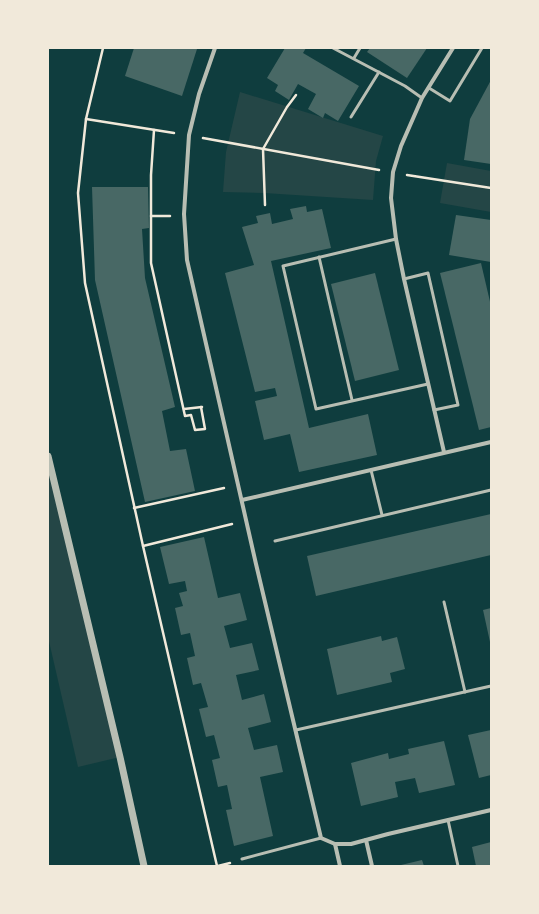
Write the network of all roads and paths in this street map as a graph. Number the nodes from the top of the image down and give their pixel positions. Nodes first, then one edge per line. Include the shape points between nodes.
1 (103, 48) edge
2 (215, 48) edge
3 (333, 48) edge
4 (360, 48) edge
5 (453, 48) edge
6 (482, 48) edge
7 (354, 58) junction
8 (379, 72) junction
9 (429, 88) junction
10 (296, 95) dead end
11 (422, 98) junction
12 (351, 117) dead end
13 (86, 119) junction
14 (154, 130) junction
15 (177, 133) dead end
16 (200, 137) dead end
17 (263, 149) junction
18 (384, 171) dead end
19 (403, 174) dead end
20 (491, 188) edge
21 (265, 205) dead end
22 (151, 216) junction
23 (171, 216) dead end
24 (396, 239) junction
25 (319, 258) junction
26 (404, 279) junction
27 (428, 384) junction
28 (352, 400) junction
29 (206, 406) dead end
30 (201, 407) junction
31 (184, 409) junction
32 (434, 410) junction
33 (491, 442) edge
34 (444, 452) junction
35 (48, 456) edge
36 (371, 470) junction
37 (224, 488) dead end
38 (491, 490) edge
39 (242, 500) junction
40 (134, 508) junction
41 (382, 515) junction
42 (232, 524) dead end
43 (275, 541) dead end
44 (143, 546) junction
45 (444, 602) dead end
46 (491, 686) edge
47 (465, 692) junction
48 (296, 730) junction
49 (491, 810) edge
50 (448, 820) junction
51 (321, 838) junction
52 (366, 840) junction
53 (335, 844) junction
54 (242, 859) dead end
55 (144, 866) edge
56 (218, 866) edge
57 (340, 866) edge
58 (372, 866) edge
59 (458, 866) edge

1 - 13 path
2 - 39 street via 199,94 189,135 184,214 187,260
3 - 7 lane
4 - 7 lane
5 - 9 street
6 - 9 lane via 450,101
7 - 8 lane
8 - 11 lane
8 - 12 lane
9 - 11 street
10 - 17 path
11 - 24 street via 401,146 393,172 391,198
13 - 14 path
13 - 40 path via 78,193 85,283
14 - 15 path
14 - 22 path
16 - 17 path
17 - 18 path
17 - 21 path
19 - 20 path
22 - 23 path
22 - 31 path via 151,262
24 - 25 lane
24 - 26 street
25 - 28 lane
25 - 28 lane via 283,266 314,401 316,409
26 - 27 street
26 - 32 lane via 428,273 458,405
27 - 28 lane
27 - 32 street
29 - 30 path
30 - 31 path
30 - 31 path via 205,429 194,430 191,415 185,416
32 - 34 street
33 - 34 street
34 - 36 street
35 - 55 street
36 - 39 street
36 - 41 lane
37 - 40 path
38 - 41 lane
39 - 48 street
40 - 44 path
41 - 43 lane
42 - 44 path
44 - 56 path
45 - 47 lane
46 - 47 lane
47 - 48 lane
48 - 51 street
49 - 50 street
50 - 52 street
50 - 59 lane
51 - 53 street
51 - 54 lane
52 - 53 street via 351,844
52 - 58 street
53 - 57 street

